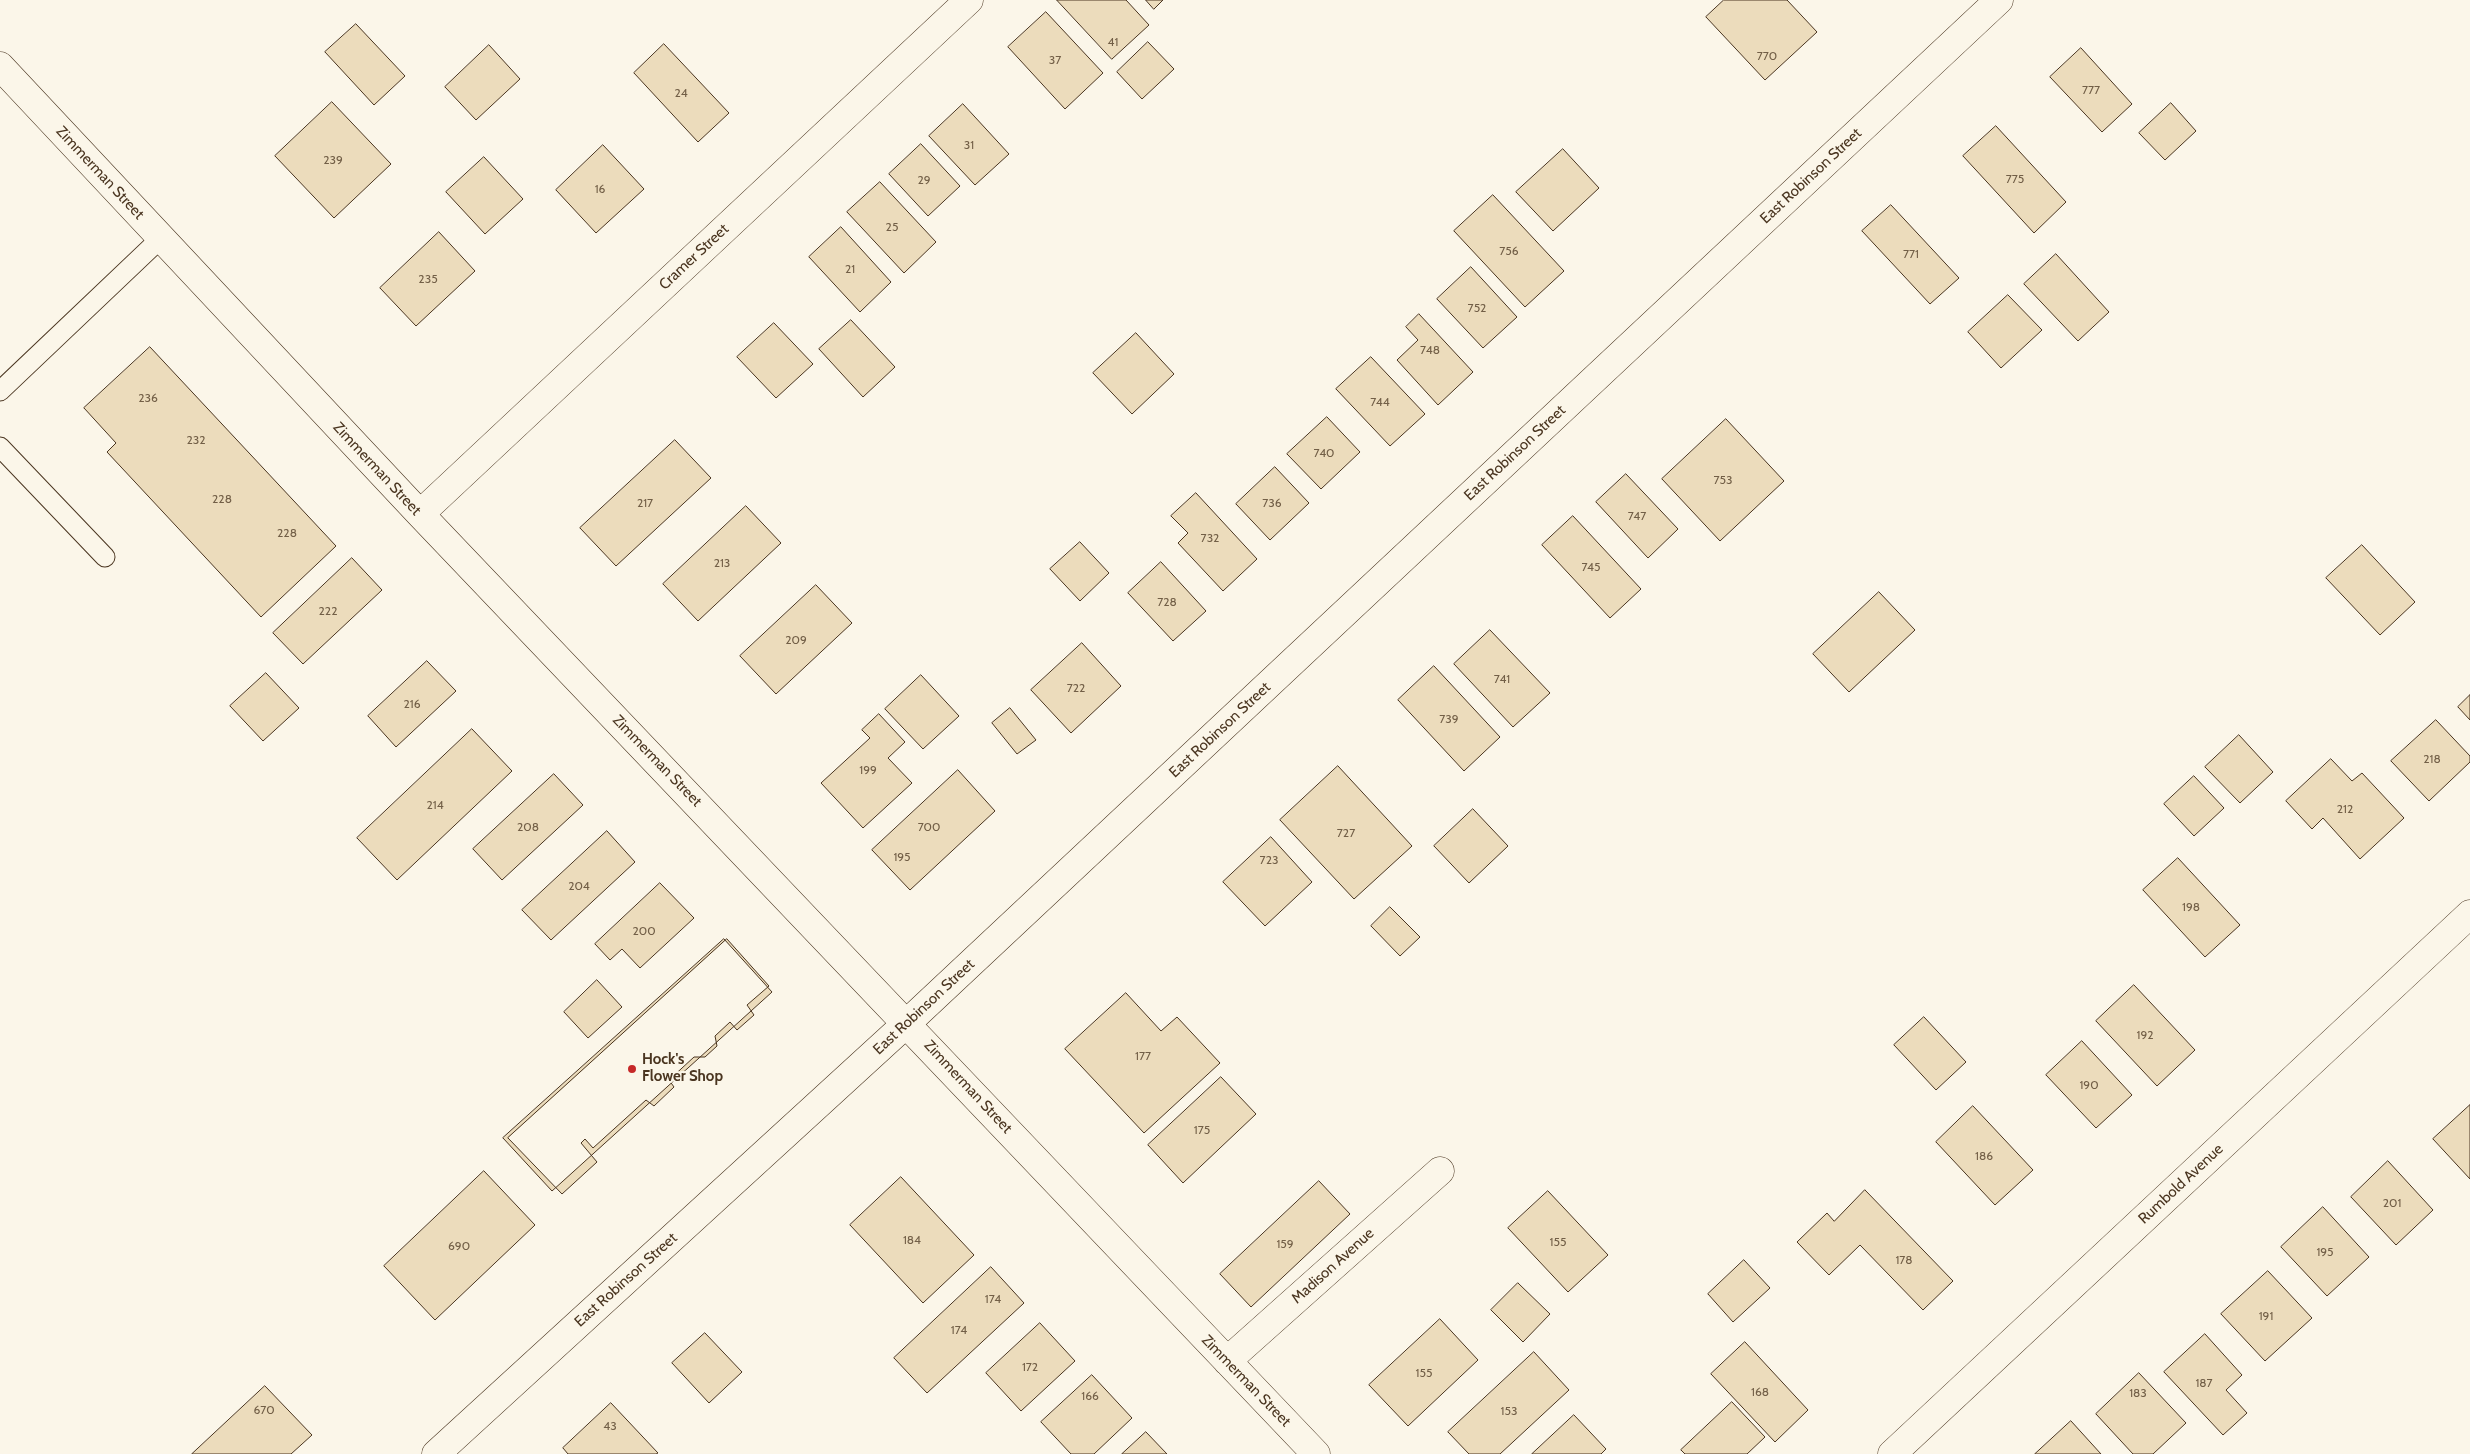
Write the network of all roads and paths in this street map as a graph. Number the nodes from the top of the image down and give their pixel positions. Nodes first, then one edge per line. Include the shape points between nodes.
1 (969, 0) edge
2 (1999, 0) edge
3 (0, 66) edge
4 (161, 238) junction
5 (0, 391) edge
6 (0, 447) edge
7 (420, 514) junction
8 (105, 557) dead end
9 (2470, 914) edge
10 (907, 1023) junction
11 (1440, 1171) dead end
12 (1227, 1361) junction
13 (445, 1451) edge
14 (1316, 1454) edge
15 (1892, 1454) edge

1 - 7 street, Cramer Street
2 - 10 street, East Robinson Street
3 - 4 street, Zimmerman Street
4 - 5 lane
4 - 7 street, Zimmerman Street
6 - 8 lane
7 - 10 street, Zimmerman Street
9 - 15 street, Rumbold Avenue
10 - 12 street, Zimmerman Street
10 - 13 street, East Robinson Street
11 - 12 street, Madison Avenue
12 - 14 street, Zimmerman Street

